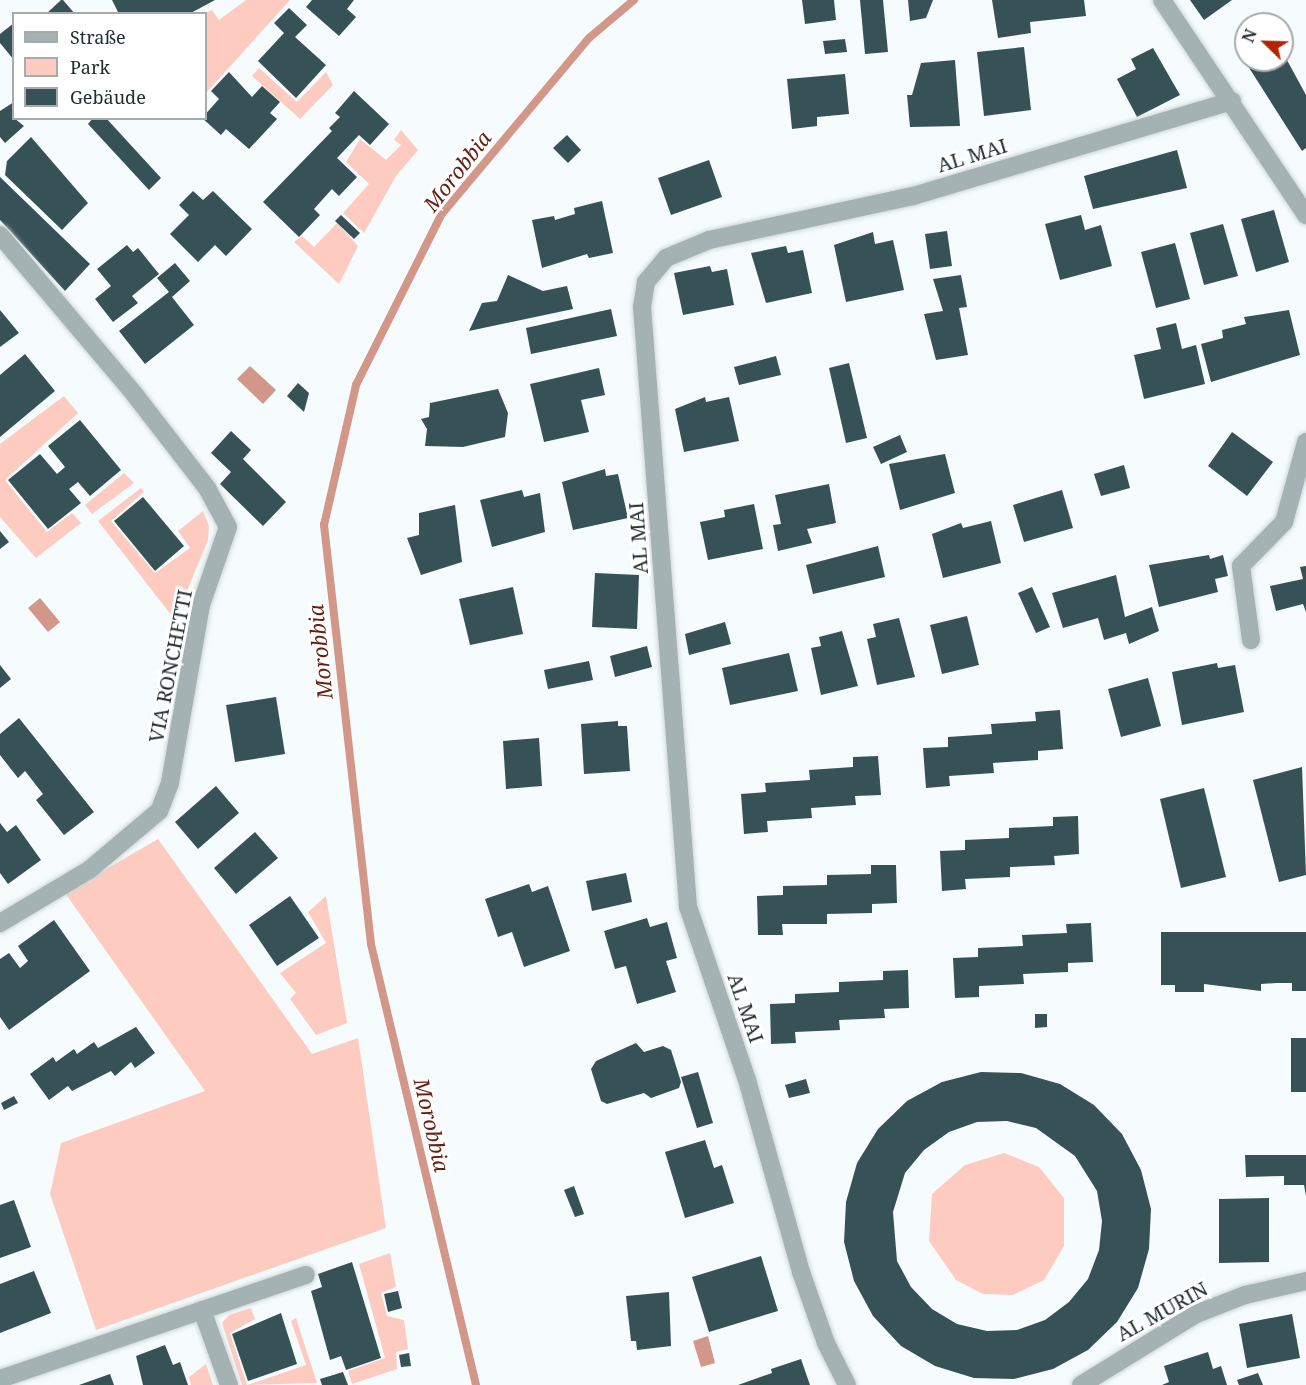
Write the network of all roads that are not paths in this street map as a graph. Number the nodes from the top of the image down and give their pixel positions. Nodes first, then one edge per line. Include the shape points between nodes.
1 (1162, 0) edge
2 (1232, 101) junction
3 (1306, 215) edge
4 (0, 235) edge
5 (1306, 441) edge
6 (1251, 640) dead end
7 (0, 923) edge
8 (306, 1275) dead end
9 (1306, 1281) edge
10 (202, 1310) junction
11 (0, 1379) edge
12 (229, 1385) edge
13 (848, 1385) edge
14 (1081, 1385) edge

1 - 2 street
2 - 3 street
2 - 13 street, AL MAI via 913,196 710,240 666,258 646,282 642,307 688,907 747,1080 801,1272 826,1343
4 - 7 street, VIA RONCHETTI via 135,395 207,488 228,527 201,605 170,783 159,811 89,870
5 - 6 street via 1284,522 1240,566
8 - 10 street
9 - 14 street, AL MURIN via 1245,1295 1196,1314
10 - 11 street
10 - 12 street

